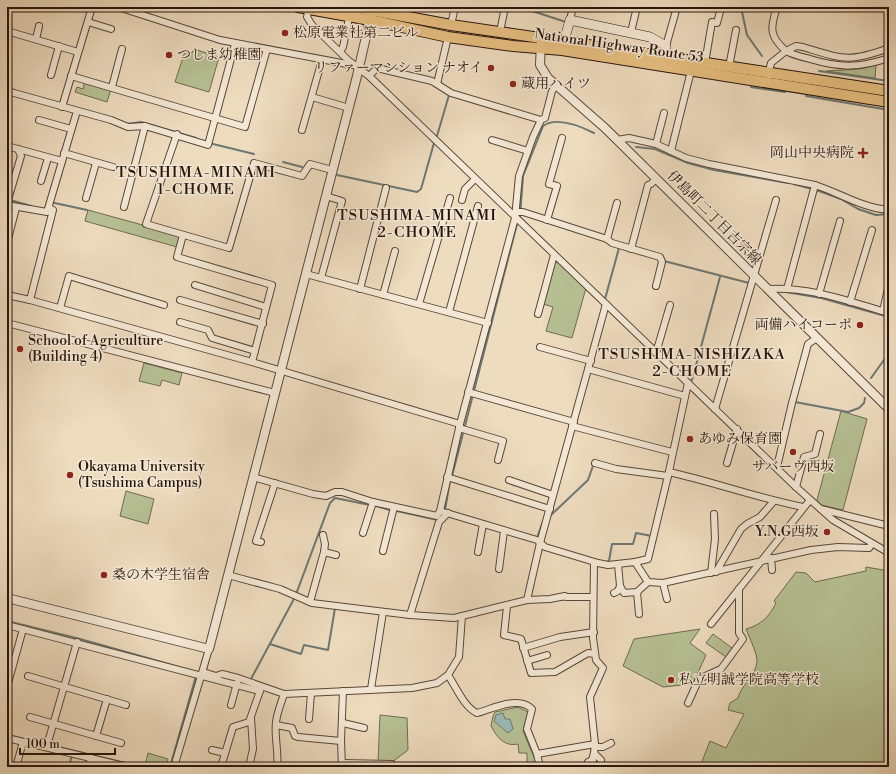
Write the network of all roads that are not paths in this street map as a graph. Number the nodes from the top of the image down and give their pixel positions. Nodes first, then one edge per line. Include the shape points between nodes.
1 (92, 7) edge
2 (118, 7) edge
3 (298, 7) edge
4 (323, 7) edge
5 (456, 7) edge
6 (505, 7) edge
7 (573, 7) edge
8 (638, 7) edge
9 (677, 7) edge
10 (777, 7) edge
11 (309, 8) edge
12 (721, 8) edge
13 (351, 11) edge
14 (371, 15) junction
15 (570, 20) junction
16 (88, 22) junction
17 (451, 25) junction
18 (39, 26) dead end
19 (111, 29) dead end
20 (736, 30) dead end
21 (7, 31) edge
22 (500, 32) junction
23 (631, 32) junction
24 (448, 37) junction
25 (36, 39) junction
26 (564, 42) junction
27 (541, 43) junction
28 (235, 44) junction
29 (500, 44) junction
30 (59, 46) junction
31 (889, 48) edge
32 (122, 49) dead end
33 (267, 49) junction
34 (786, 51) junction
35 (78, 52) junction
36 (340, 52) junction
37 (665, 55) junction
38 (889, 58) edge
39 (322, 60) junction
40 (705, 62) junction
41 (358, 67) junction
42 (730, 67) junction
43 (691, 71) junction
44 (51, 75) dead end
45 (71, 76) junction
46 (369, 76) junction
47 (767, 78) junction
48 (437, 84) junction
49 (556, 86) junction
50 (112, 87) junction
51 (7, 91) edge
52 (889, 91) edge
53 (312, 97) junction
54 (889, 102) edge
55 (63, 105) junction
56 (349, 108) junction
57 (77, 111) junction
58 (664, 113) dead end
59 (215, 118) junction
60 (39, 120) dead end
61 (541, 120) junction
62 (145, 126) junction
63 (71, 129) junction
64 (302, 130) dead end
65 (177, 134) junction
66 (562, 138) dead end
67 (492, 140) dead end
68 (617, 140) junction
69 (656, 144) junction
70 (7, 146) edge
71 (18, 149) junction
72 (528, 151) junction
73 (672, 151) junction
74 (64, 154) junction
75 (48, 158) junction
76 (62, 162) junction
77 (96, 162) junction
78 (113, 167) dead end
79 (332, 170) junction
80 (656, 178) junction
81 (475, 179) junction
82 (41, 181) dead end
83 (386, 188) dead end
84 (814, 188) junction
85 (326, 196) junction
86 (86, 198) dead end
87 (450, 198) dead end
88 (462, 200) dead end
89 (776, 200) dead end
90 (8, 202) edge
91 (617, 203) dead end
92 (49, 204) junction
93 (478, 206) dead end
94 (124, 207) dead end
95 (16, 208) junction
96 (889, 210) edge
97 (518, 214) junction
98 (547, 220) junction
99 (840, 221) dead end
100 (872, 230) dead end
101 (183, 235) junction
102 (607, 239) junction
103 (7, 243) edge
104 (630, 249) junction
105 (395, 251) dead end
106 (554, 255) junction
107 (306, 274) junction
108 (754, 276) junction
109 (321, 278) junction
110 (889, 284) edge
111 (195, 285) dead end
112 (656, 286) dead end
113 (360, 289) junction
114 (768, 289) junction
115 (787, 289) junction
116 (819, 294) junction
117 (383, 295) junction
118 (7, 296) edge
119 (30, 300) junction
120 (180, 300) dead end
121 (850, 302) junction
122 (419, 304) junction
123 (606, 304) junction
124 (164, 305) dead end
125 (670, 305) dead end
126 (266, 307) junction
127 (60, 308) junction
128 (449, 312) junction
129 (886, 312) edge
130 (538, 314) dead end
131 (180, 322) dead end
132 (7, 323) edge
133 (488, 323) junction
134 (263, 324) junction
135 (817, 338) junction
136 (540, 347) dead end
137 (255, 351) junction
138 (656, 353) junction
139 (591, 361) junction
140 (252, 362) junction
141 (588, 369) junction
142 (280, 371) junction
143 (688, 383) junction
144 (471, 392) junction
145 (275, 393) junction
146 (685, 396) junction
147 (715, 408) junction
148 (889, 409) edge
149 (573, 424) junction
150 (461, 428) junction
151 (737, 429) junction
152 (820, 434) dead end
153 (672, 452) junction
154 (498, 460) dead end
155 (595, 463) dead end
156 (727, 463) dead end
157 (777, 468) junction
158 (668, 474) junction
159 (253, 477) junction
160 (447, 477) junction
161 (509, 480) dead end
162 (276, 483) junction
163 (796, 488) junction
164 (553, 494) junction
165 (810, 500) junction
166 (373, 502) junction
167 (773, 502) junction
168 (394, 506) junction
169 (803, 507) junction
170 (550, 509) junction
171 (820, 509) junction
172 (440, 511) junction
173 (448, 513) junction
174 (714, 514) dead end
175 (483, 524) junction
176 (889, 526) edge
177 (504, 531) junction
178 (363, 533) dead end
179 (323, 535) dead end
180 (261, 542) dead end
181 (540, 543) junction
182 (872, 544) junction
183 (383, 551) dead end
184 (324, 552) junction
185 (478, 552) dead end
186 (889, 553) edge
187 (336, 555) dead end
188 (771, 558) junction
189 (762, 560) junction
190 (594, 562) junction
191 (635, 562) junction
192 (618, 564) junction
193 (499, 569) dead end
194 (772, 570) dead end
195 (714, 572) junction
196 (228, 575) junction
197 (648, 582) junction
198 (664, 583) junction
199 (620, 586) junction
200 (739, 589) junction
201 (637, 592) junction
202 (614, 593) dead end
203 (593, 596) junction
204 (7, 598) edge
205 (667, 599) dead end
206 (528, 600) junction
207 (310, 602) junction
208 (507, 606) junction
209 (384, 612) junction
210 (639, 614) dead end
211 (410, 615) junction
212 (462, 616) junction
213 (711, 624) dead end
214 (7, 625) edge
215 (23, 629) junction
216 (594, 632) junction
217 (77, 642) junction
218 (523, 648) junction
219 (209, 649) junction
220 (595, 654) junction
221 (547, 655) dead end
222 (527, 661) junction
223 (199, 675) junction
224 (448, 675) junction
225 (28, 676) dead end
226 (238, 678) junction
227 (64, 686) junction
228 (236, 686) junction
229 (7, 688) edge
230 (260, 689) junction
231 (370, 689) junction
232 (343, 691) junction
233 (311, 693) junction
234 (284, 694) junction
235 (107, 699) junction
236 (688, 703) dead end
237 (126, 705) dead end
238 (231, 705) dead end
239 (30, 717) dead end
240 (251, 718) junction
241 (309, 719) dead end
242 (53, 723) junction
243 (343, 723) junction
244 (276, 726) junction
245 (364, 728) dead end
246 (96, 736) junction
247 (7, 738) edge
248 (341, 741) junction
249 (23, 742) junction
250 (48, 742) dead end
251 (121, 743) dead end
252 (611, 744) dead end
253 (595, 748) junction
254 (212, 750) dead end
255 (225, 753) junction
256 (537, 754) junction
257 (91, 758) junction
258 (602, 760) dead end
259 (392, 764) dead end
260 (591, 764) edge
261 (110, 765) edge
262 (342, 765) edge
263 (375, 765) edge
264 (16, 767) edge
265 (89, 767) edge
266 (125, 767) edge
267 (174, 767) edge
268 (221, 767) edge
269 (249, 767) edge
270 (276, 767) edge
271 (540, 767) edge
272 (585, 767) edge

1 - 16 street
2 - 28 street
3 - 11 highway, National Highway Route 53
4 - 13 highway
5 - 17 street
6 - 22 street
7 - 15 street
8 - 23 street
9 - 37 street
10 - 34 street via 772,26 773,36
11 - 13 highway, National Highway Route 53
11 - 36 street via 309,22
12 - 40 street via 717,23 712,22
13 - 14 highway, National Highway Route 53
13 - 36 street via 344,47
14 - 17 highway, National Highway Route 53
14 - 24 highway, National Highway Route 53
14 - 29 highway via 437,31 488,39
14 - 41 street
15 - 23 main road
15 - 26 main road
16 - 19 street
16 - 35 street
17 - 22 highway, National Highway Route 53
18 - 25 street
20 - 42 street
21 - 25 street
22 - 27 highway, National Highway Route 53
23 - 37 main road via 650,37
24 - 29 highway, National Highway Route 53
24 - 48 street
25 - 30 street
26 - 27 highway, National Highway Route 53
26 - 37 highway, National Highway Route 53
27 - 29 highway, National Highway Route 53
27 - 49 street, 伊島町二丁目吉宗線 via 540,59 543,72
28 - 33 street
28 - 59 street
30 - 35 street
30 - 44 street
31 - 34 street via 856,59 844,59 803,46
32 - 50 street
33 - 39 street
33 - 59 street via 245,127
34 - 38 street via 844,67
34 - 47 street via 771,63
35 - 45 street
36 - 41 street
37 - 40 highway, National Highway Route 53
37 - 43 highway, National Highway Route 53
39 - 41 street
39 - 53 street
40 - 42 highway, National Highway Route 53
41 - 46 street
41 - 56 street
42 - 47 highway, National Highway Route 53
43 - 47 highway, National Highway Route 53
43 - 73 street
45 - 50 street
45 - 55 street
46 - 48 street via 377,68
46 - 81 street
47 - 52 highway, National Highway Route 53
47 - 54 highway, National Highway Route 53
48 - 61 street via 451,93
49 - 61 street via 545,118
49 - 68 street, 伊島町二丁目吉宗線
50 - 59 street
51 - 55 street
53 - 56 street
53 - 64 street
55 - 57 street
56 - 79 street
57 - 62 street via 128,127
57 - 63 street
58 - 69 street
59 - 65 street via 208,146
60 - 63 street
61 - 72 street
62 - 65 street
62 - 94 street
63 - 74 street
65 - 101 street via 146,224
66 - 98 street via 549,184 556,186
67 - 72 street
68 - 69 street via 629,138
68 - 80 street, 伊島町二丁目吉宗線
69 - 73 street
70 - 71 street
71 - 75 street
71 - 90 street via 21,156
72 - 97 street via 519,176
73 - 84 street via 709,164
74 - 76 street
74 - 77 street
75 - 76 street
75 - 82 street
76 - 92 street
77 - 78 street
77 - 86 street
79 - 85 street
79 - 101 street via 310,164 302,176 254,163 229,248
80 - 104 street via 648,185
80 - 108 street, 伊島町二丁目吉宗線
81 - 88 street via 465,189
81 - 97 street
83 - 113 street
84 - 96 street via 829,189 854,202
84 - 115 street
85 - 107 street
85 - 109 street via 342,201
87 - 122 street
89 - 108 street
90 - 95 street
91 - 102 street
92 - 95 street via 45,213 21,206
92 - 119 street via 53,210
93 - 128 street
95 - 103 street
97 - 98 street
97 - 106 street
97 - 133 street
98 - 102 street
99 - 116 street
100 - 121 street
101 - 126 street via 177,257 272,286
102 - 104 street
104 - 112 street via 660,257 662,261
105 - 117 street
106 - 123 street
106 - 130 street
107 - 109 street
107 - 142 street
108 - 114 street, 伊島町二丁目吉宗線
108 - 147 street
109 - 113 street
110 - 129 street
111 - 126 street
113 - 117 street
114 - 115 street
114 - 135 street, 伊島町二丁目吉宗線
115 - 116 street
116 - 121 street
117 - 122 street
118 - 119 street
119 - 127 street
120 - 134 street
121 - 129 street
122 - 128 street
123 - 138 street
123 - 139 street
124 - 127 street via 69,276
125 - 138 street
126 - 134 street
127 - 140 street via 159,338
128 - 133 street
131 - 137 street via 208,330 212,338
132 - 145 street
133 - 144 street
134 - 137 street
135 - 148 street, 伊島町二丁目吉宗線
135 - 157 street via 808,344
136 - 139 street
137 - 140 street
138 - 143 street
139 - 141 street
140 - 142 street
141 - 146 street
141 - 149 street
142 - 145 street
142 - 150 street
143 - 146 street
143 - 147 street
144 - 149 street
144 - 150 street
145 - 159 street
146 - 153 street
147 - 151 street
149 - 153 street
149 - 164 street
150 - 154 street via 503,441
150 - 160 street
151 - 156 street
151 - 157 street
152 - 163 street via 815,454 804,457
153 - 158 street
155 - 158 street via 616,469
157 - 163 street
158 - 167 street via 713,482
158 - 191 street via 648,559
159 - 162 street
159 - 196 street
160 - 170 street
160 - 172 street
161 - 164 street
162 - 166 street via 326,496 342,492
162 - 180 street via 267,517 256,541
163 - 165 street
164 - 170 street
165 - 169 street
165 - 171 street
166 - 168 street
166 - 178 street
167 - 169 street
167 - 195 street via 760,517 741,529
168 - 172 street via 437,516
168 - 183 street
169 - 189 street
170 - 181 street
171 - 176 street
171 - 182 street
172 - 173 street
173 - 175 street
173 - 211 street via 439,522
174 - 195 street
175 - 177 street
175 - 185 street
177 - 181 street
177 - 193 street
179 - 184 street
181 - 190 street via 545,547
181 - 206 street
182 - 186 street
182 - 188 street via 869,548 838,547
184 - 187 street
184 - 207 street
188 - 189 street
188 - 194 street
189 - 195 street
189 - 200 street
190 - 192 street
190 - 203 street
191 - 192 street
191 - 197 street
192 - 199 street
195 - 198 street
196 - 207 street via 296,595
196 - 219 street
197 - 198 street
197 - 201 street
198 - 205 street
199 - 201 street via 624,593
199 - 202 street
200 - 213 street
200 - 236 street via 739,633 743,638 721,669 699,679
201 - 210 street
203 - 206 street
203 - 216 street
204 - 219 street
206 - 208 street
207 - 209 street
208 - 212 street
208 - 218 street via 504,635 520,637
209 - 211 street
209 - 231 street
211 - 212 street via 454,618
212 - 224 street via 459,657
214 - 215 street
215 - 217 street
215 - 229 street
216 - 218 street
216 - 220 street
217 - 223 street
217 - 227 street
218 - 222 street
219 - 223 street
220 - 222 street via 588,653 555,672 531,673
220 - 253 street via 596,660 603,668 590,696
221 - 222 street
223 - 226 street via 222,674
223 - 228 street
223 - 267 street
224 - 231 street via 437,683 412,688
224 - 256 street via 466,704 477,713 512,704 529,705 532,709 527,729
225 - 227 street
226 - 228 street
226 - 230 street
227 - 235 street
227 - 242 street
228 - 230 street
228 - 238 street
230 - 234 street
230 - 240 street
231 - 232 street
232 - 233 street
232 - 243 street
233 - 234 street
233 - 241 street
234 - 244 street
235 - 237 street
235 - 246 street
239 - 242 street
240 - 255 street via 249,722 233,727
240 - 269 street via 253,749
242 - 246 street
242 - 250 street
243 - 245 street
243 - 248 street
244 - 248 street via 292,728 298,737
244 - 270 street
246 - 251 street
247 - 249 street
248 - 262 street
249 - 257 street
249 - 264 street
252 - 253 street
253 - 256 street
253 - 258 street
253 - 260 street
254 - 255 street
255 - 268 street
256 - 271 street
257 - 261 street
257 - 265 street
259 - 263 street
260 - 272 street via 588,762
261 - 266 street
262 - 263 street

